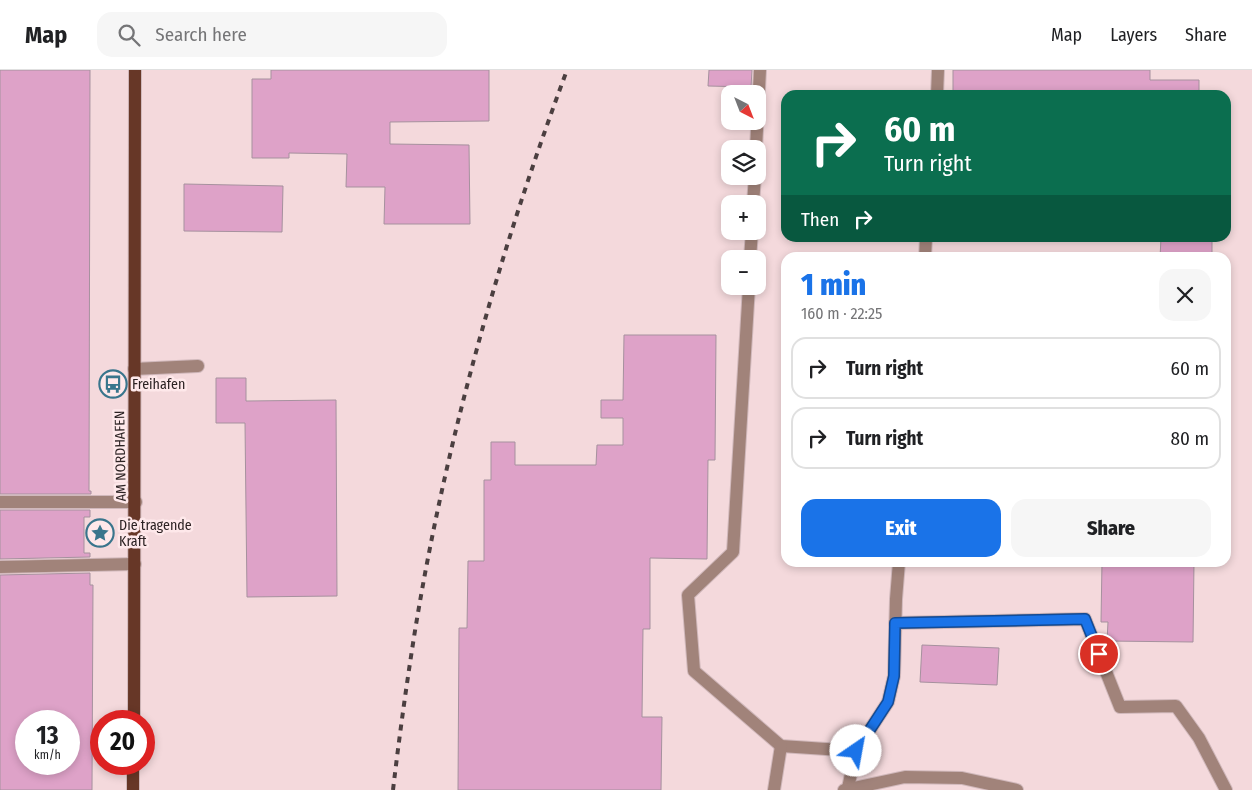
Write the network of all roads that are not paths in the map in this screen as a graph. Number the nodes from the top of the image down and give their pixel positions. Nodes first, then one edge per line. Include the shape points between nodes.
1 (135, 70) edge
2 (760, 70) edge
3 (938, 70) edge
4 (937, 90) edge
5 (756, 140) edge
6 (748, 295) edge
7 (198, 366) dead end
8 (134, 369) junction
9 (0, 502) edge
10 (136, 502) junction
11 (135, 564) junction
12 (0, 567) edge
13 (899, 567) edge
14 (895, 623) junction
15 (134, 710) edge
16 (781, 746) junction
17 (856, 751) junction
18 (134, 775) edge
19 (935, 784) edge
20 (846, 789) edge
21 (133, 790) edge
22 (774, 790) edge
23 (1017, 790) edge
24 (1226, 790) edge

1 - 8 main road, AM NORDHAFEN
2 - 5 lane
3 - 4 lane
6 - 16 lane via 734,552 688,595 694,671
7 - 8 lane
8 - 10 main road, AM NORDHAFEN
9 - 10 lane
10 - 11 main road, AM NORDHAFEN
11 - 12 lane
11 - 15 main road, AM NORDHAFEN
13 - 14 lane
14 - 17 lane via 894,676 888,702
14 - 24 lane via 1085,619 1120,707 1176,706 1199,738
16 - 17 lane
16 - 22 lane
17 - 20 lane
18 - 21 main road
19 - 20 lane via 904,777
19 - 23 lane via 962,778

